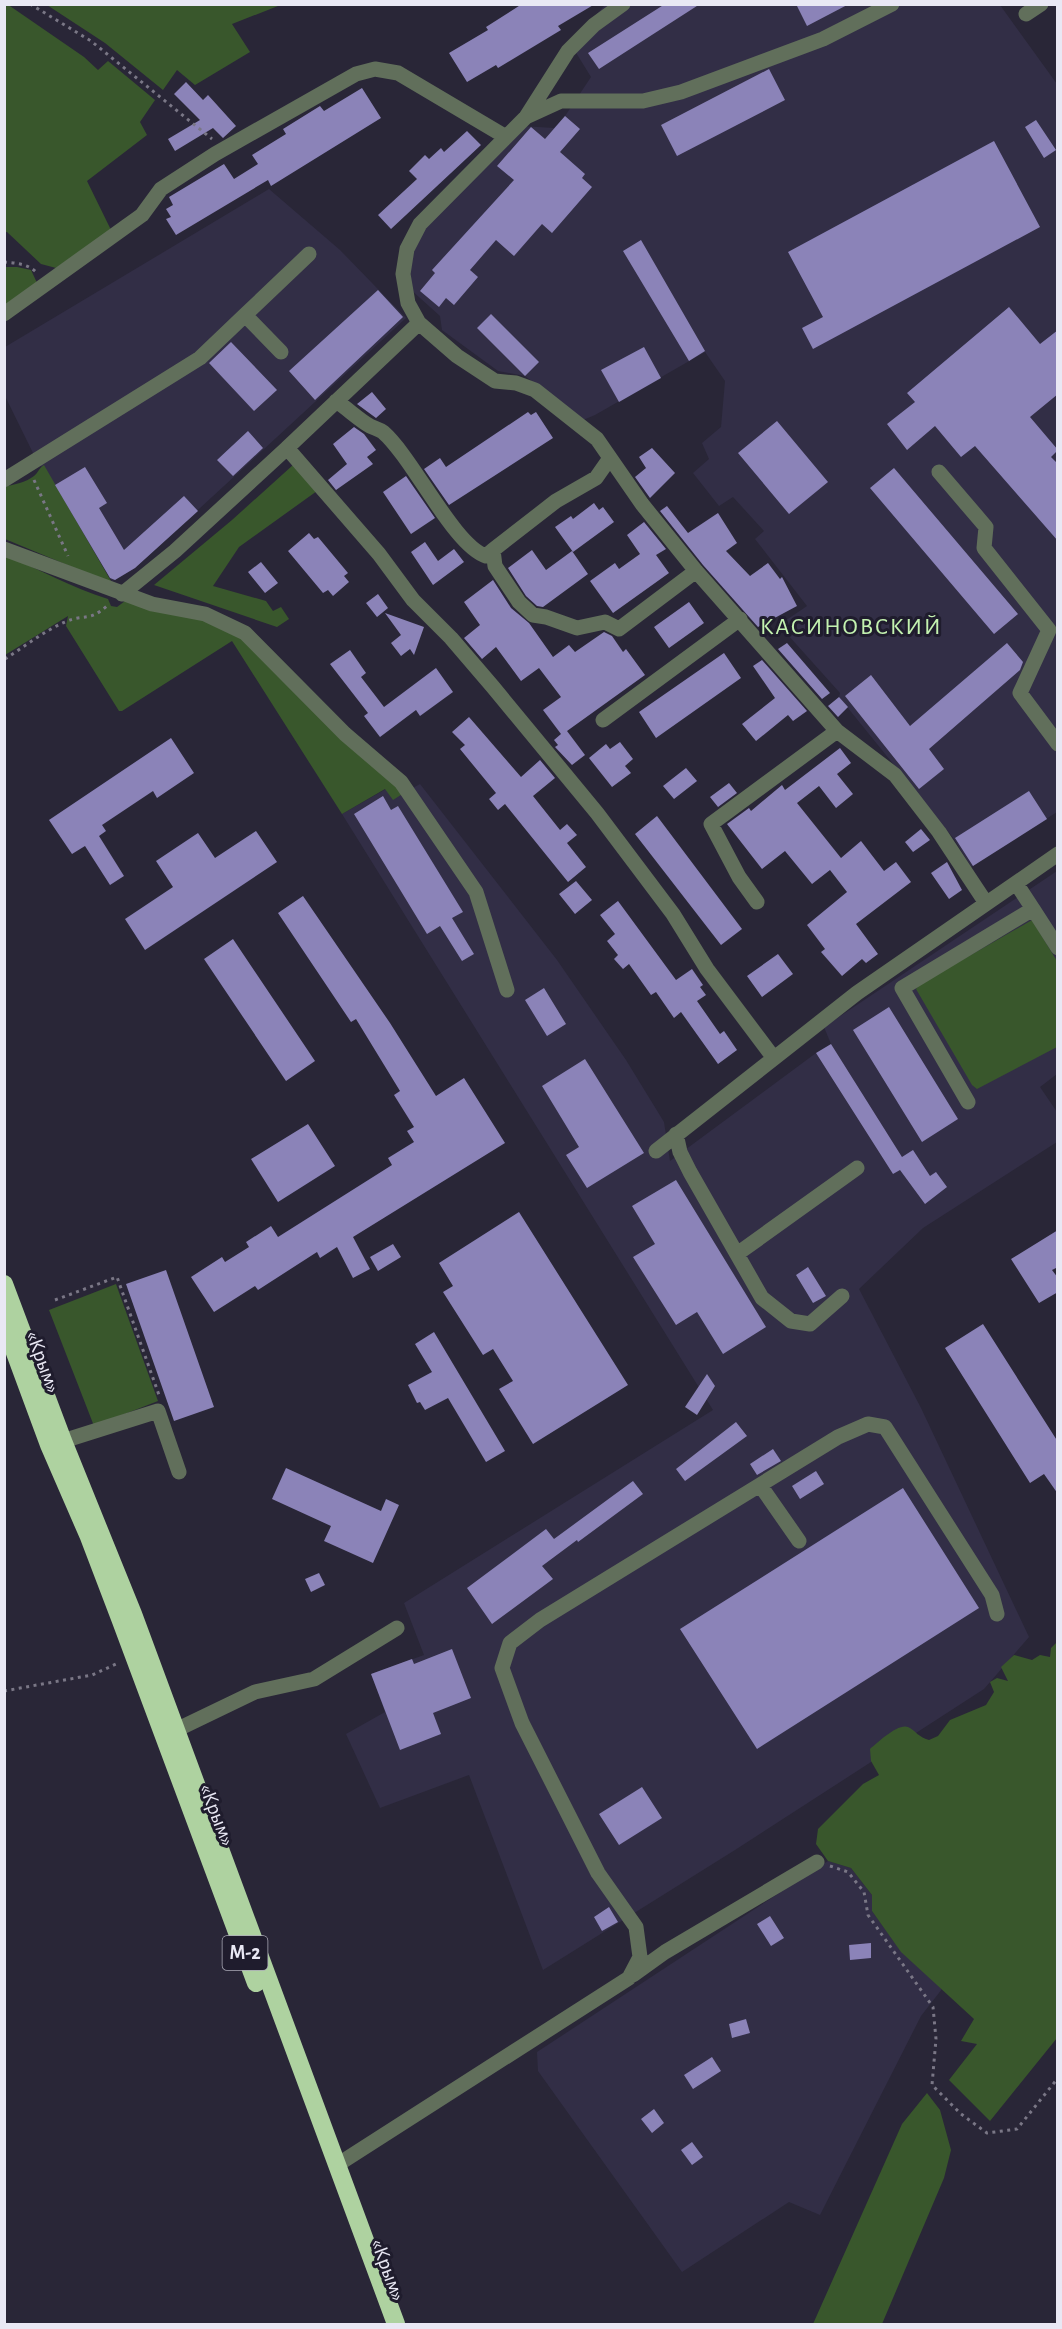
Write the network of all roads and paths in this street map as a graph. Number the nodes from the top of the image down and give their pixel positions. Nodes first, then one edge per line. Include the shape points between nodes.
1 (30, 4) edge
2 (623, 4) edge
3 (892, 4) edge
4 (1041, 4) edge
5 (1026, 14) dead end
6 (526, 117) junction
7 (506, 136) junction
8 (224, 149) junction
9 (309, 254) dead end
10 (4, 262) edge
11 (48, 282) junction
12 (4, 314) edge
13 (245, 315) junction
14 (419, 323) junction
15 (281, 352) dead end
16 (336, 401) junction
17 (287, 448) junction
18 (610, 458) junction
19 (28, 467) junction
20 (939, 472) dead end
21 (4, 480) edge
22 (4, 549) edge
23 (493, 550) junction
24 (696, 571) junction
25 (77, 577) junction
26 (122, 594) junction
27 (740, 619) junction
28 (5, 659) edge
29 (603, 720) dead end
30 (837, 731) junction
31 (1058, 744) edge
32 (1058, 854) edge
33 (1016, 883) junction
34 (757, 902) dead end
35 (986, 903) junction
36 (1033, 909) junction
37 (1058, 948) edge
38 (507, 990) dead end
39 (773, 1057) junction
40 (968, 1102) dead end
41 (676, 1134) junction
42 (656, 1151) dead end
43 (857, 1168) dead end
44 (737, 1254) junction
45 (4, 1284) edge
46 (842, 1296) dead end
47 (55, 1300) dead end
48 (4, 1323) edge
49 (159, 1411) junction
50 (63, 1441) junction
51 (179, 1472) dead end
52 (760, 1485) junction
53 (799, 1541) dead end
54 (997, 1614) dead end
55 (397, 1628) dead end
56 (118, 1653) dead end
57 (4, 1690) edge
58 (176, 1730) junction
59 (817, 1862) joint
60 (628, 1978) junction
61 (1058, 2078) edge
62 (337, 2165) junction
63 (384, 2325) edge
64 (396, 2325) edge

1 - 8 path via 91,41
2 - 6 street via 568,51
3 - 6 street via 823,39 681,92 643,101 561,101
4 - 5 street
6 - 7 street
7 - 8 street via 398,73 375,69 356,74
7 - 14 street via 420,224 407,249 403,274 408,303
8 - 11 street via 161,189 142,215
9 - 13 street
10 - 11 path via 32,268
11 - 12 street
13 - 15 street
13 - 19 street via 200,358
14 - 16 street
14 - 18 street via 457,356 495,381 535,390 597,439
16 - 17 street
16 - 23 street via 382,431 477,553 486,556
17 - 26 street
17 - 39 street via 597,813
18 - 23 street via 596,478 556,501
18 - 24 street
19 - 21 street
19 - 25 path
20 - 31 street via 986,527 984,548 1049,630 1020,693
22 - 25 street
23 - 24 street via 495,566 519,602 533,615 577,628 605,622 619,629
24 - 27 street
25 - 26 street
26 - 28 path via 98,614 65,622
26 - 38 street via 205,614 245,633 345,734 401,782 476,892
27 - 29 street
27 - 30 street
30 - 34 street via 711,824
30 - 35 street via 895,775
32 - 33 street
33 - 35 street
33 - 36 street
35 - 39 street
36 - 37 street
36 - 40 street via 902,988
39 - 41 street
41 - 42 street
41 - 44 street via 680,1152
43 - 44 street
44 - 46 street via 762,1298 791,1321 810,1324
45 - 50 highway
47 - 49 path via 117,1277 162,1403
48 - 63 highway, «Крым» / М-2 via 121,1621
49 - 50 street
49 - 51 street
50 - 58 highway
52 - 53 street
52 - 54 street via 838,1437 868,1424 885,1427 992,1595
52 - 60 street via 540,1620 510,1643 502,1668 522,1723 598,1873 636,1927 640,1957
55 - 58 street via 314,1679 255,1692
56 - 57 path via 116,1664 92,1675
58 - 62 highway
59 - 60 street
59 - 61 path via 848,1872 864,1892 868,1915 933,2007 936,2039 932,2085 961,2114 987,2133 1017,2129
60 - 62 street
62 - 64 highway

